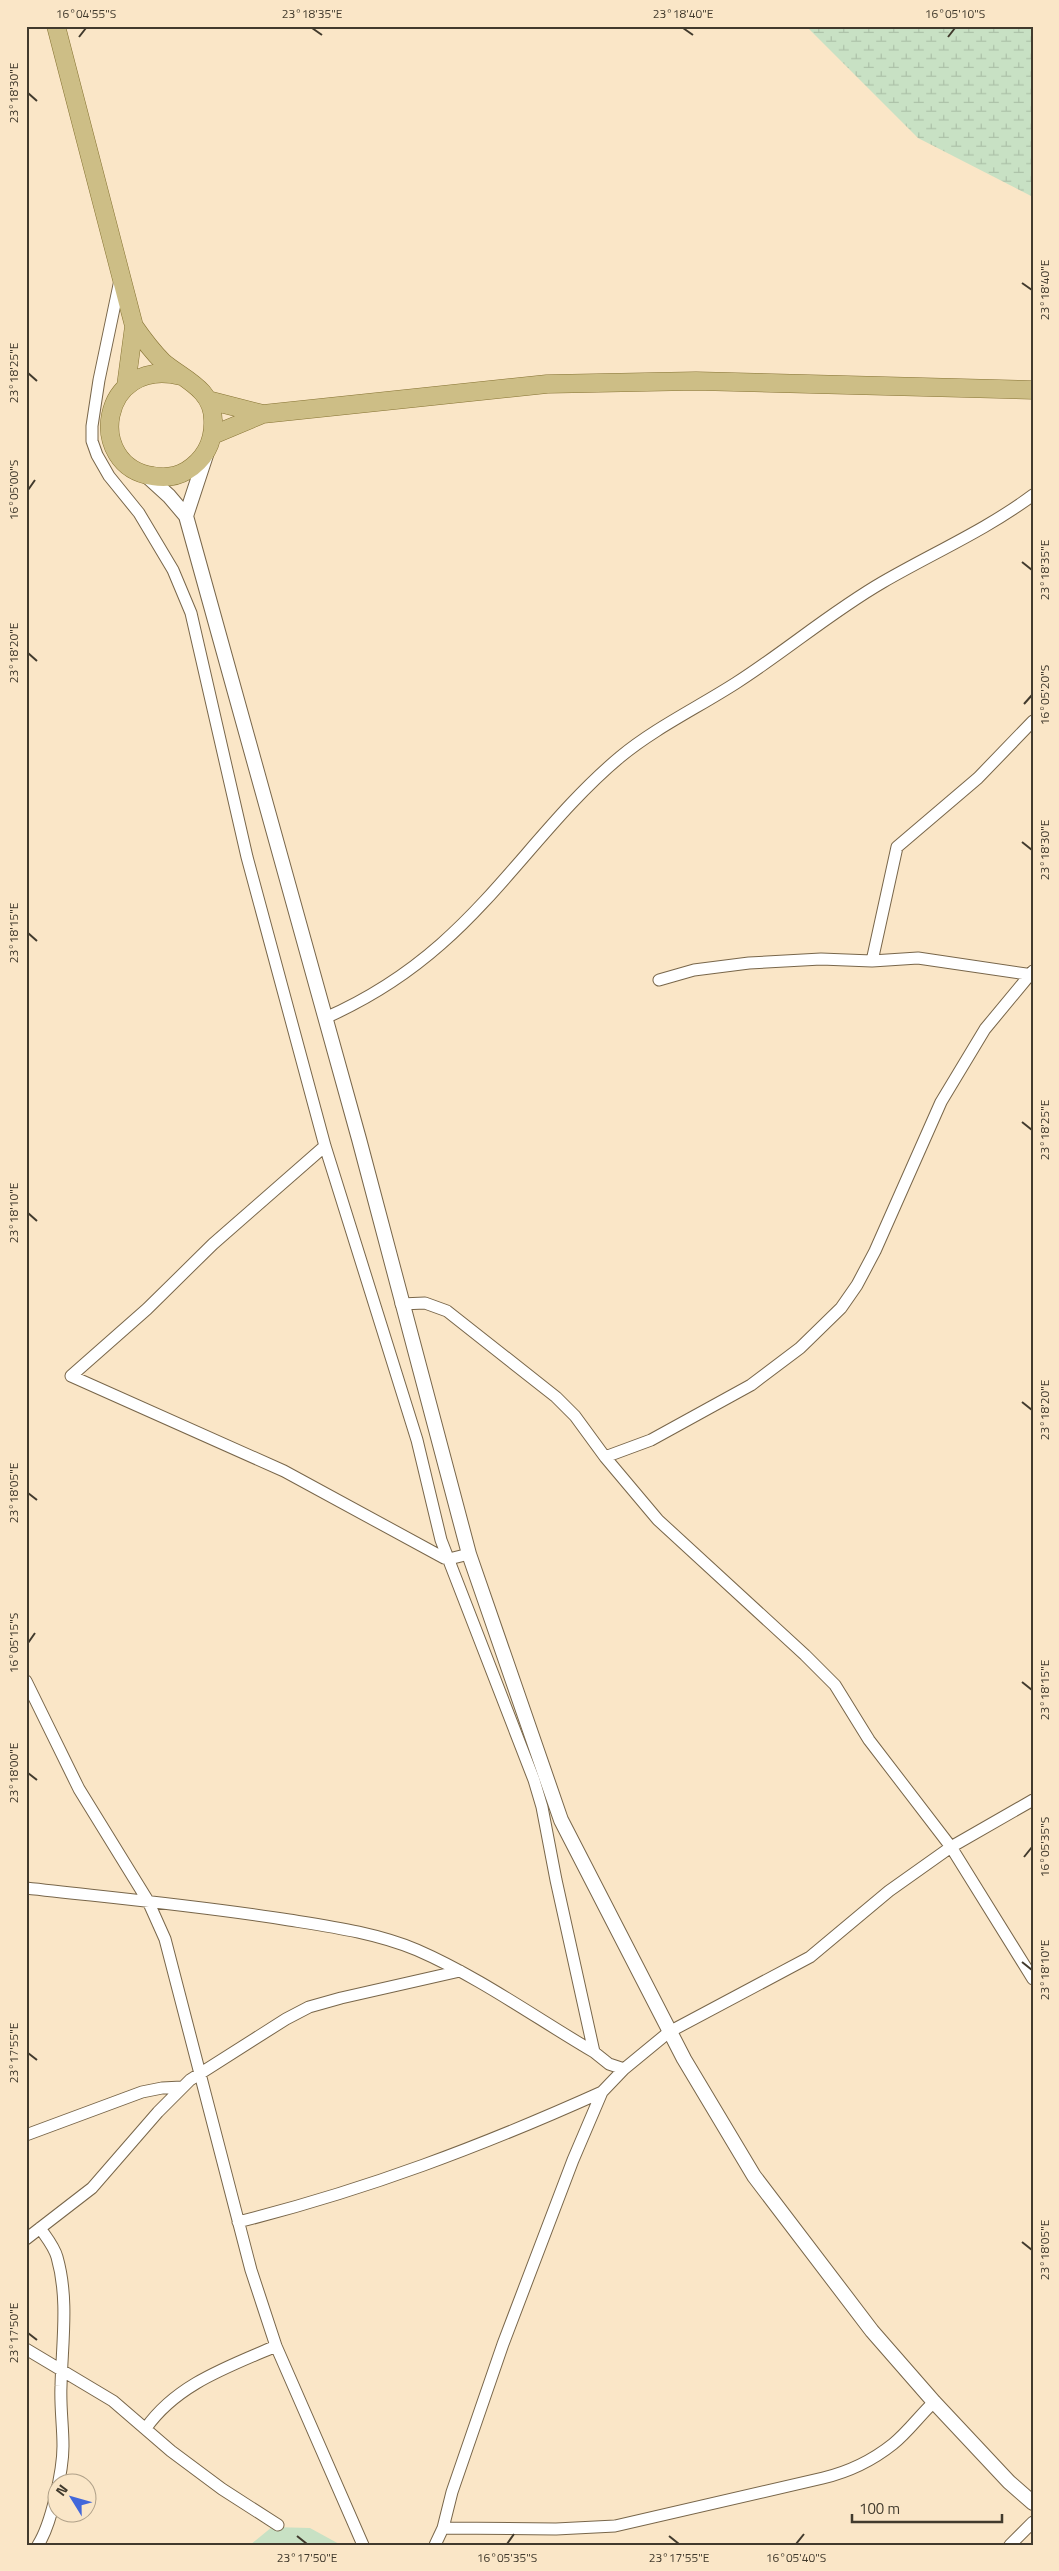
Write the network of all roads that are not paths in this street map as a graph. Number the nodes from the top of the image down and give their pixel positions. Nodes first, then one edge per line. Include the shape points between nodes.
1 (56, 26) edge
2 (122, 276) junction
3 (134, 326) junction
4 (181, 376) junction
5 (126, 386) junction
6 (1033, 390) edge
7 (208, 400) junction
8 (263, 414) junction
9 (213, 435) junction
10 (207, 451) junction
11 (146, 475) junction
12 (1033, 495) edge
13 (186, 516) junction
14 (1033, 721) edge
15 (872, 961) junction
16 (1031, 974) edge
17 (659, 980) dead end
18 (325, 1018) junction
19 (325, 1146) junction
20 (401, 1304) junction
21 (605, 1457) junction
22 (469, 1554) junction
23 (449, 1559) junction
24 (26, 1681) edge
25 (1033, 1800) edge
26 (951, 1847) junction
27 (26, 1888) edge
28 (148, 1901) junction
29 (460, 1971) junction
30 (1033, 1979) edge
31 (669, 2032) junction
32 (594, 2052) junction
33 (624, 2069) junction
34 (198, 2074) junction
35 (182, 2087) junction
36 (602, 2092) junction
37 (26, 2135) edge
38 (238, 2222) junction
39 (40, 2228) junction
40 (26, 2239) edge
41 (276, 2346) junction
42 (26, 2349) edge
43 (62, 2369) junction
44 (934, 2402) junction
45 (146, 2428) junction
46 (1033, 2503) edge
47 (1033, 2522) edge
48 (278, 2525) dead end
49 (443, 2528) junction
50 (38, 2545) edge
51 (363, 2545) edge
52 (434, 2545) edge
53 (1010, 2545) edge

1 - 2 main road
2 - 3 main road
2 - 19 street via 99,380 92,441 108,476 139,513 173,570 191,613 247,857
3 - 4 main road via 149,347
3 - 5 main road
4 - 5 main road via 152,373
4 - 7 main road via 192,382
5 - 11 main road via 116,398 109,429 120,458
6 - 8 main road via 696,381 547,384
7 - 8 main road
7 - 9 main road via 214,417
8 - 9 main road
9 - 10 main road
10 - 11 main road via 196,465 180,474 163,478
10 - 13 street
11 - 13 street
12 - 18 street via 951,546 861,595 735,684 652,733 619,758 565,808 484,901 441,944 357,1004
13 - 18 street
14 - 15 street via 978,778 897,847
15 - 16 street via 918,958
15 - 17 street via 821,959 749,963 694,970
16 - 21 street via 985,1028 941,1102 875,1251 841,1308 800,1348 751,1385 651,1440
18 - 20 street
19 - 23 street via 417,1440 441,1540
19 - 23 street via 213,1244 147,1309 71,1376 284,1471
20 - 21 street via 425,1303 447,1312 479,1334 556,1397 575,1416
20 - 22 street
21 - 26 street via 658,1520 835,1685 869,1740
22 - 23 street
22 - 31 street via 561,1820
23 - 32 street via 542,1807
24 - 28 street via 79,1789
25 - 26 street
26 - 30 street
26 - 31 street via 889,1891 810,1957
27 - 28 street
28 - 29 street via 360,1932 417,1950
28 - 34 street via 164,1939
29 - 32 street
29 - 34 street via 309,2007
31 - 33 street
31 - 44 street via 754,2176 872,2331
32 - 33 street via 609,2064
33 - 36 street
34 - 35 street
34 - 38 street
35 - 37 street via 142,2092
35 - 39 street via 92,2188
36 - 38 street via 464,2152 356,2189
36 - 49 street via 503,2344 452,2492
38 - 41 street
39 - 40 street
39 - 43 street via 58,2257 64,2313
41 - 45 street via 190,2385 163,2407
41 - 51 street
42 - 43 street
43 - 45 street via 113,2401
43 - 50 street via 63,2449 60,2472 46,2532
44 - 46 street
44 - 49 street via 884,2451 848,2470 823,2478 614,2526
45 - 48 street via 222,2489
47 - 53 street
49 - 52 street

